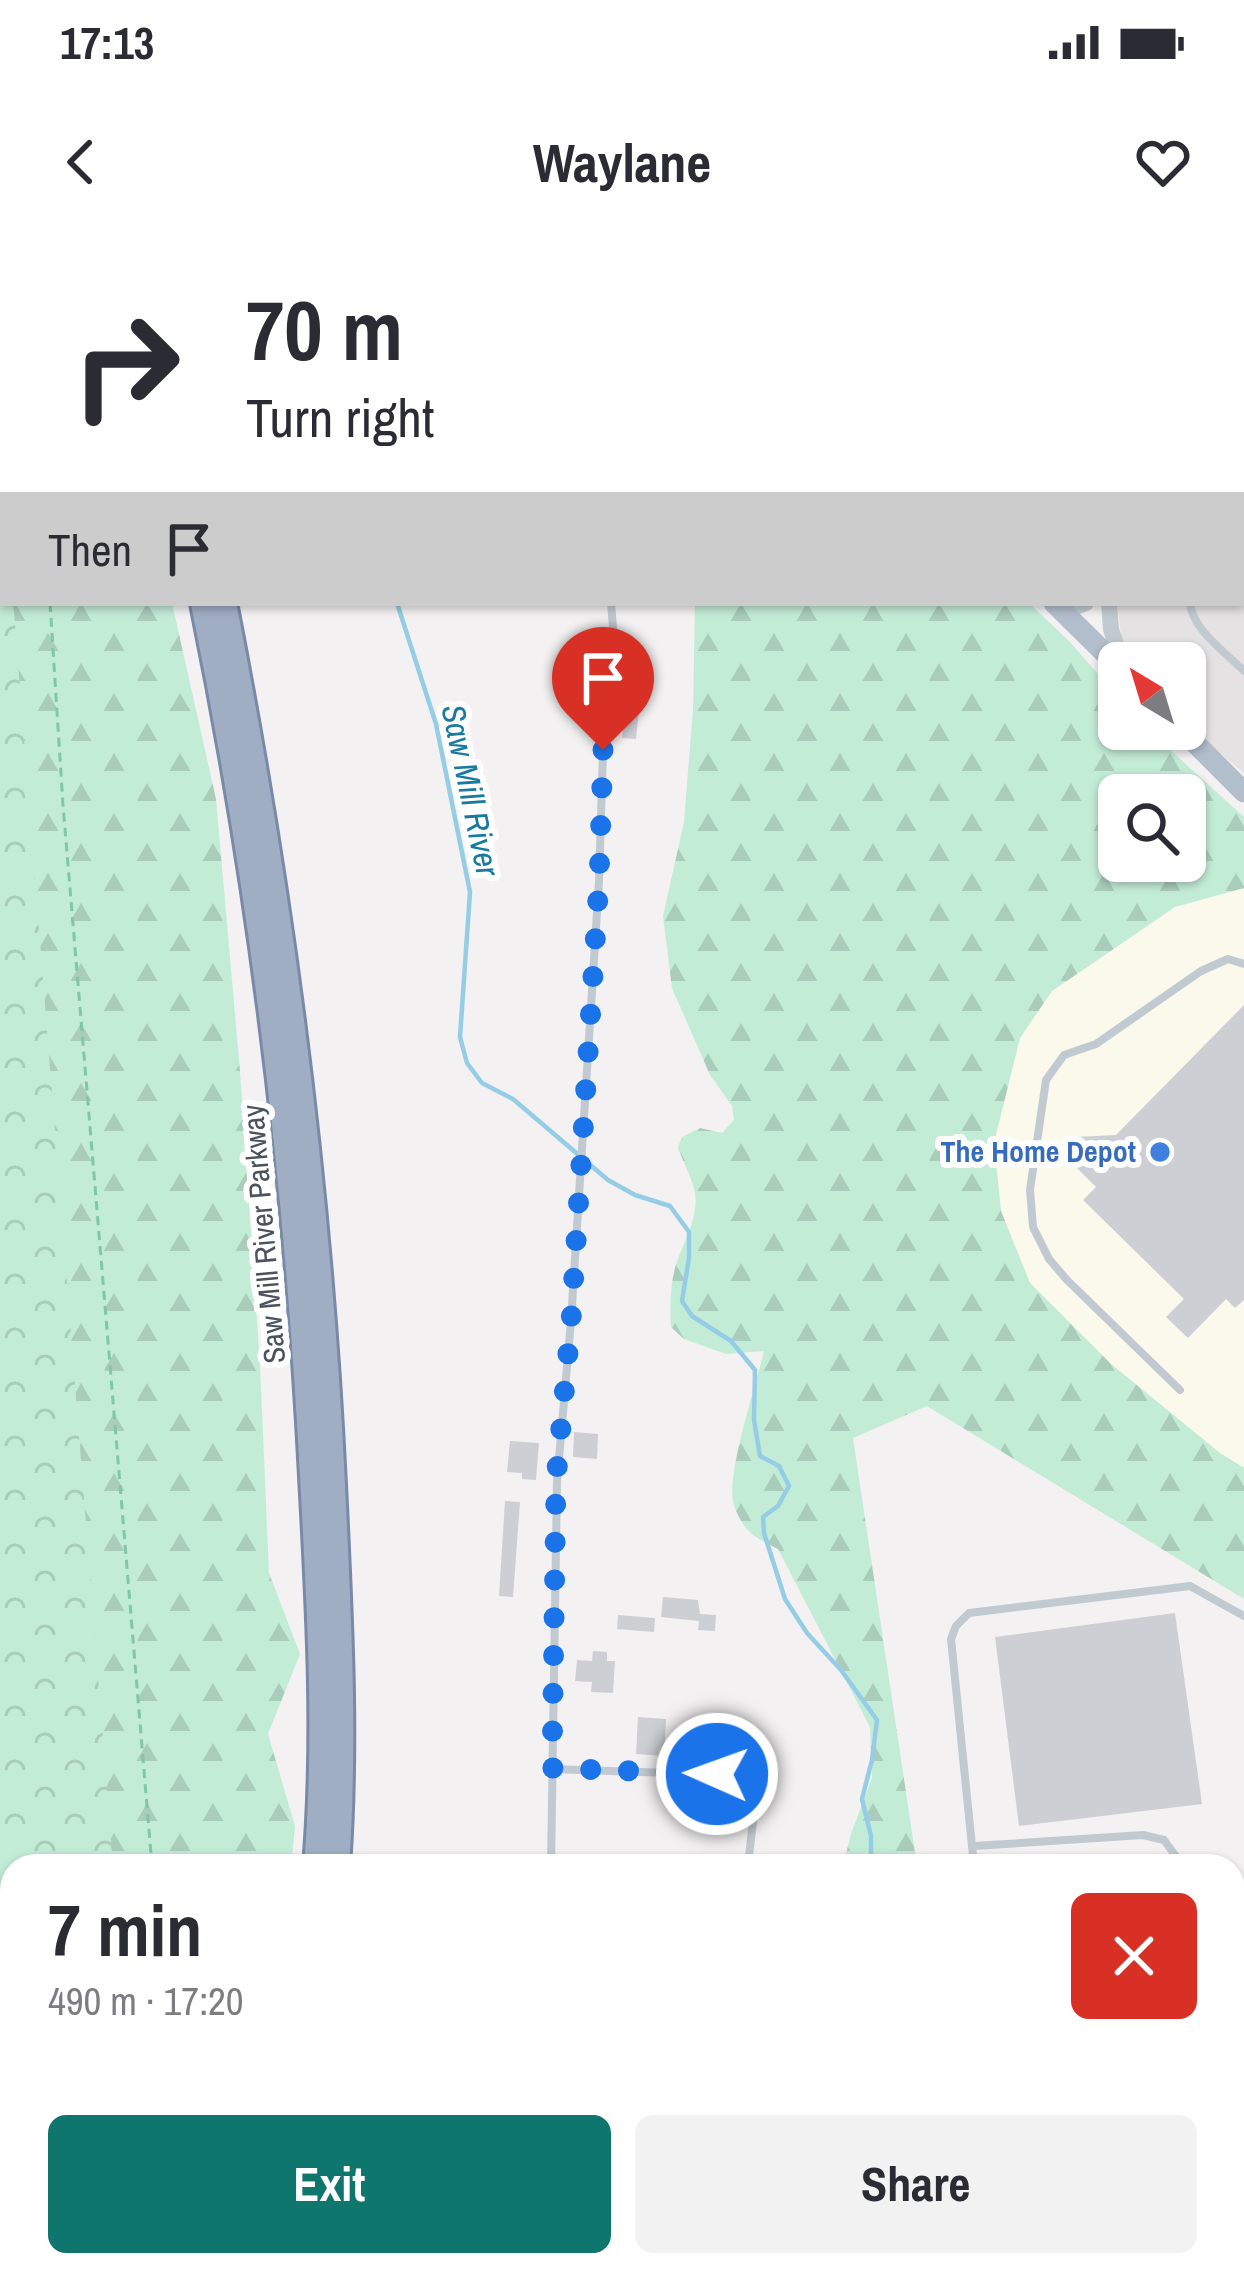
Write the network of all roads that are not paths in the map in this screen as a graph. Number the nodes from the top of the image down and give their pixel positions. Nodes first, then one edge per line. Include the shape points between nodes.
1 (204, 606) edge
2 (225, 606) edge
3 (611, 606) edge
4 (1062, 606) edge
5 (1109, 606) edge
6 (1190, 606) edge
7 (1098, 642) edge
8 (1115, 642) edge
9 (1244, 671) edge
10 (1202, 750) edge
11 (1244, 792) edge
12 (1244, 964) edge
13 (1180, 1390) dead end
14 (1244, 1616) edge
15 (552, 1768) junction
16 (974, 1846) junction
17 (317, 1854) edge
18 (338, 1854) edge
19 (551, 1854) edge
20 (749, 1854) edge
21 (974, 1854) edge
22 (1174, 1854) edge

1 - 17 highway, Saw Mill River Parkway via 260,928 295,1230 319,1618
2 - 18 highway, Saw Mill River Parkway via 278,910 318,1254 337,1568
3 - 15 lane via 556,1480
4 - 7 main road
5 - 8 street
6 - 9 lane
10 - 11 main road
12 - 13 lane via 1228,959 1201,970 1096,1044 1064,1055 1046,1080 1034,1158 1031,1215 1049,1259
14 - 16 lane via 1190,1586 969,1613 951,1639
15 - 19 lane
15 - 20 lane via 758,1776
16 - 21 lane
16 - 22 lane via 1143,1834 1164,1840

